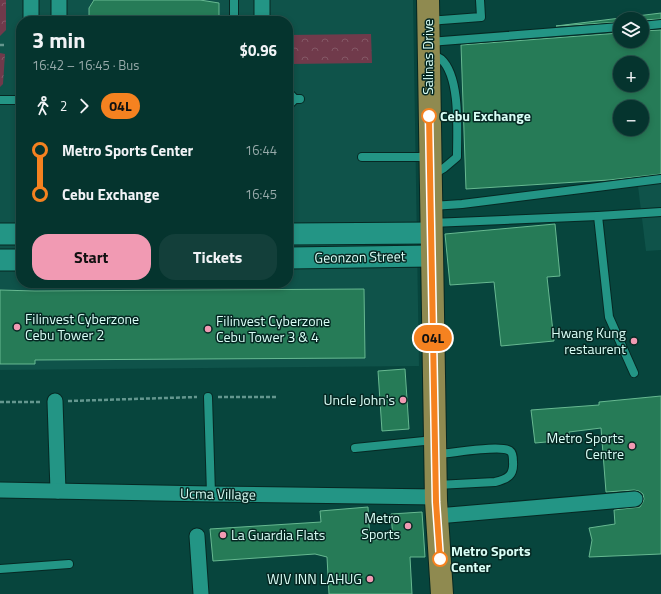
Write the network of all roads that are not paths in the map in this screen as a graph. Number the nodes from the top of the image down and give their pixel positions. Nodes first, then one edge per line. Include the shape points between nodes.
1 (31, 0) edge
2 (60, 0) edge
3 (234, 0) edge
4 (262, 0) edge
5 (480, 0) edge
6 (31, 16) edge
7 (59, 16) edge
8 (234, 16) edge
9 (262, 16) edge
10 (661, 24) edge
11 (649, 25) edge
12 (613, 27) edge
13 (428, 29) edge
14 (293, 96) edge
15 (0, 100) edge
16 (16, 100) edge
17 (293, 102) edge
18 (362, 157) dead end
19 (430, 167) junction
20 (661, 179) edge
21 (661, 212) edge
22 (598, 216) junction
23 (431, 221) junction
24 (0, 234) edge
25 (16, 234) edge
26 (293, 234) edge
27 (432, 256) junction
28 (293, 258) edge
29 (0, 260) edge
30 (16, 260) edge
31 (634, 373) dead end
32 (208, 397) road end
33 (55, 401) road end
34 (435, 447) junction
35 (355, 448) dead end
36 (0, 490) edge
37 (58, 491) junction
38 (211, 494) junction
39 (437, 499) junction
40 (635, 500) dead end
41 (197, 536) dead end
42 (70, 564) dead end
43 (0, 569) edge
44 (201, 594) edge
45 (442, 594) edge

1 - 6 street
2 - 7 street
3 - 8 lane
4 - 9 street
5 - 13 lane via 481,17
10 - 11 lane
12 - 13 lane
13 - 19 main road, Salinas Drive
13 - 19 lane via 441,59 450,72 456,97 457,119 457,157 444,168
14 - 17 lane via 298,99
15 - 16 lane
18 - 19 lane
19 - 23 main road, Salinas Drive
20 - 23 lane via 470,203
21 - 22 lane
22 - 23 lane
22 - 31 lane via 609,317
23 - 26 street, Geonzon Street
23 - 27 main road, Salinas Drive
24 - 25 street
27 - 28 street, Geonzon Street
27 - 34 main road, Salinas Drive
29 - 30 street
32 - 38 lane
33 - 37 street
34 - 35 lane via 410,442
34 - 39 main road, Salinas Drive
34 - 39 lane via 507,449 513,456 514,468 505,480
36 - 37 street, Ucma Village
37 - 38 street, Ucma Village
38 - 39 street, Ucma Village
39 - 40 street, Ucma Village
39 - 45 main road, Salinas Drive
41 - 44 street
42 - 43 lane

